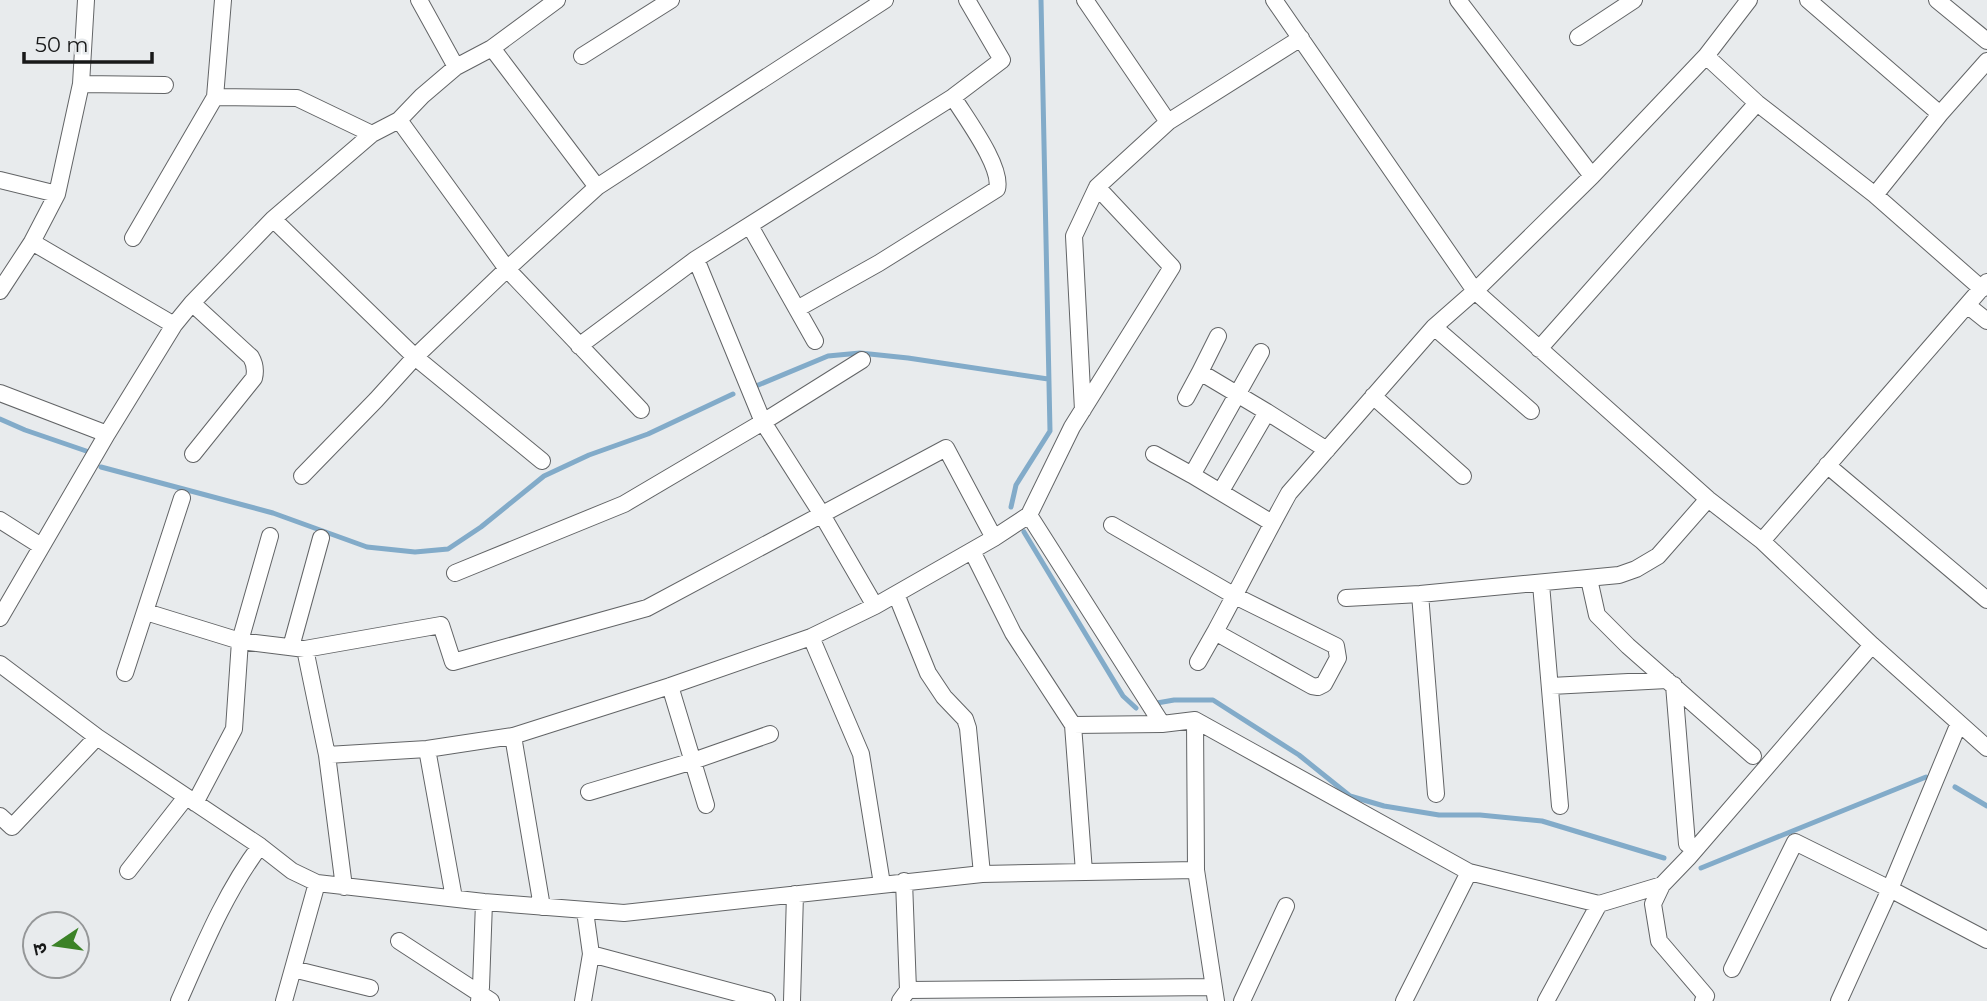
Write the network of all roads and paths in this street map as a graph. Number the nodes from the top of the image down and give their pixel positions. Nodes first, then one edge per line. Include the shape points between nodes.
1 (86, 0) edge
2 (223, 0) edge
3 (419, 0) edge
4 (557, 0) edge
5 (671, 0) edge
6 (885, 0) edge
7 (967, 0) edge
8 (1085, 0) edge
9 (1275, 0) edge
10 (1458, 0) edge
11 (1633, 0) edge
12 (1749, 0) edge
13 (1808, 0) edge
14 (1937, 0) edge
15 (1578, 37) dead end
16 (1301, 38) junction
17 (1987, 41) edge
18 (492, 48) junction
19 (582, 56) dead end
20 (1706, 56) junction
21 (1987, 61) edge
22 (456, 67) junction
23 (81, 84) junction
24 (165, 85) dead end
25 (215, 97) junction
26 (953, 97) junction
27 (1757, 103) junction
28 (1940, 114) junction
29 (399, 120) junction
30 (1168, 122) junction
31 (372, 134) junction
32 (1592, 176) junction
33 (0, 180) edge
34 (597, 187) junction
35 (1097, 187) junction
36 (57, 194) junction
37 (1875, 195) junction
38 (273, 219) junction
39 (750, 226) junction
40 (133, 238) dead end
41 (32, 242) junction
42 (696, 259) junction
43 (507, 269) junction
44 (1984, 286) edge
45 (0, 291) edge
46 (1475, 291) junction
47 (192, 303) junction
48 (1967, 305) junction
49 (797, 309) junction
50 (1987, 321) edge
51 (174, 325) junction
52 (1434, 327) junction
53 (1218, 336) dead end
54 (815, 341) dead end
55 (579, 346) junction
56 (1539, 349) junction
57 (1262, 352) dead end
58 (415, 357) junction
59 (862, 360) dead end
60 (1200, 372) junction
61 (0, 393) edge
62 (1238, 394) junction
63 (1373, 396) junction
64 (1186, 398) dead end
65 (641, 410) dead end
66 (1083, 410) junction
67 (1531, 411) dead end
68 (1267, 412) junction
69 (763, 422) junction
70 (107, 434) junction
71 (1327, 450) junction
72 (193, 454) dead end
73 (1154, 454) dead end
74 (542, 461) dead end
75 (1827, 465) junction
76 (1192, 475) junction
77 (302, 476) dead end
78 (1463, 476) dead end
79 (1221, 491) junction
80 (182, 498) dead end
81 (1708, 499) junction
82 (821, 513) junction
83 (1029, 515) junction
84 (0, 520) edge
85 (1272, 523) junction
86 (1112, 525) dead end
87 (270, 536) dead end
88 (321, 538) dead end
89 (994, 538) junction
90 (1762, 541) junction
91 (41, 546) junction
92 (972, 551) junction
93 (455, 573) dead end
94 (1589, 579) junction
95 (1541, 584) junction
96 (897, 594) junction
97 (1420, 594) junction
98 (1235, 596) junction
99 (1346, 598) dead end
100 (1987, 600) edge
101 (875, 607) junction
102 (146, 612) junction
103 (0, 618) edge
104 (1215, 632) junction
105 (811, 637) junction
106 (240, 641) junction
107 (1872, 645) junction
108 (298, 648) junction
109 (1198, 662) dead end
110 (0, 664) edge
111 (125, 673) dead end
112 (1670, 682) junction
113 (670, 686) junction
114 (1551, 686) junction
115 (1195, 720) junction
116 (1959, 723) junction
117 (1162, 724) junction
118 (1073, 725) junction
119 (771, 734) dead end
120 (513, 736) junction
121 (97, 737) junction
122 (1987, 748) edge
123 (427, 749) junction
124 (327, 755) junction
125 (1753, 756) dead end
126 (693, 761) junction
127 (589, 792) dead end
128 (1436, 794) dead end
129 (190, 800) junction
130 (706, 806) dead end
131 (1560, 806) dead end
132 (0, 816) edge
133 (1687, 844) dead end
134 (260, 846) junction
135 (1196, 870) junction
136 (128, 872) dead end
137 (1084, 872) junction
138 (1469, 872) junction
139 (982, 874) junction
140 (904, 881) junction
141 (317, 883) junction
142 (883, 884) junction
143 (1662, 885) junction
144 (344, 887) junction
145 (1890, 889) junction
146 (795, 894) junction
147 (454, 898) junction
148 (484, 902) junction
149 (1599, 904) junction
150 (1286, 906) dead end
151 (542, 907) junction
152 (584, 911) junction
153 (399, 940) dead end
154 (1987, 940) edge
155 (591, 954) junction
156 (293, 969) junction
157 (1732, 970) dead end
158 (370, 988) dead end
159 (1080, 994) edge
160 (1215, 994) edge
161 (904, 995) edge
162 (483, 998) edge
163 (1844, 999) edge
164 (179, 1001) edge
165 (284, 1001) edge
166 (583, 1001) edge
167 (767, 1001) edge
168 (792, 1001) edge
169 (1242, 1001) edge
170 (1404, 1001) edge
171 (1546, 1001) edge
172 (1703, 1001) edge

1 - 23 street
2 - 25 street
3 - 22 street
4 - 18 street
5 - 19 street
6 - 34 street
7 - 26 street via 1002,60
8 - 30 street
9 - 16 street
10 - 32 street
11 - 15 street
12 - 20 street
13 - 28 street
14 - 17 street
16 - 30 street
16 - 46 street
18 - 22 street
18 - 34 street
20 - 27 street
20 - 32 street
21 - 28 street
22 - 29 street
23 - 24 street
23 - 36 street
25 - 31 street via 297,98
25 - 40 street
26 - 39 street
26 - 49 street via 992,161 997,189
27 - 37 street
27 - 56 street
28 - 37 street
29 - 31 street
29 - 43 street
30 - 35 street
31 - 38 street
32 - 46 street
33 - 36 street
34 - 43 street
35 - 66 street via 1074,236
35 - 66 street via 1172,267
36 - 41 street
37 - 44 street
38 - 47 street
38 - 58 street
39 - 42 street
39 - 49 street
41 - 45 street
41 - 51 street
42 - 55 street
42 - 69 street
43 - 55 street
43 - 58 street
44 - 48 street
46 - 52 street
46 - 56 street
47 - 51 street
47 - 72 street via 251,357 256,372
48 - 50 street
48 - 75 street
49 - 54 street
51 - 70 street
52 - 63 street
52 - 67 street
53 - 60 street
55 - 65 street
56 - 81 street
57 - 62 street
58 - 74 street
58 - 77 street
59 - 69 street
60 - 62 street
60 - 64 street
61 - 70 street
62 - 68 street
62 - 76 street
63 - 71 street
63 - 78 street
66 - 83 street
68 - 71 street
68 - 79 street
69 - 82 street
69 - 93 street via 624,505
70 - 91 street
71 - 85 street via 1290,493
73 - 76 street
75 - 90 street
75 - 100 street
76 - 79 street
79 - 85 street
80 - 102 street
81 - 90 street
81 - 94 street via 1658,556 1619,575
82 - 89 street via 946,448
82 - 101 street
82 - 108 street via 646,608 453,663 441,625
83 - 89 street
83 - 117 street
84 - 91 street
85 - 98 street
86 - 98 street
87 - 106 street
88 - 108 street
89 - 92 street
90 - 107 street
91 - 103 street
92 - 96 street
92 - 118 street via 1017,639
94 - 95 street
94 - 112 street via 1597,615
95 - 97 street
95 - 114 street
96 - 101 street
96 - 139 street via 928,673 965,719
97 - 99 street
97 - 128 street
98 - 104 street
98 - 104 street via 1336,646 1338,658 1324,684 1312,686
101 - 105 street
102 - 106 street
102 - 111 street
104 - 109 street
105 - 113 street
105 - 142 street via 858,749
106 - 108 street
106 - 129 street via 234,729
107 - 116 street
107 - 143 street
108 - 124 street
110 - 121 street
112 - 114 street
112 - 125 street
112 - 133 street
113 - 120 street
113 - 126 street
114 - 131 street
115 - 117 street
115 - 135 street
115 - 138 street
116 - 122 street
116 - 145 street
117 - 118 street
118 - 137 street
119 - 126 street
120 - 123 street
120 - 151 street
121 - 129 street
121 - 132 street via 12,827
123 - 124 street
123 - 147 street
124 - 144 street
126 - 127 street
126 - 130 street
129 - 134 street
129 - 136 street
134 - 141 street via 292,871
134 - 164 street via 232,886
135 - 137 street
135 - 160 street
137 - 139 street
138 - 149 street
138 - 170 street
139 - 140 street
140 - 142 street
140 - 161 street
141 - 144 street
141 - 156 street
142 - 146 street
143 - 149 street
143 - 172 street via 1653,904 1659,941 1706,996
144 - 147 street
145 - 154 street
145 - 157 street via 1796,842
145 - 163 street
146 - 152 street via 624,913
146 - 168 street
147 - 148 street
148 - 151 street
148 - 162 street
149 - 171 street
150 - 169 street
151 - 152 street
152 - 155 street
153 - 162 street
155 - 166 street
155 - 167 street
156 - 158 street
156 - 165 street
159 - 160 street
159 - 161 street

